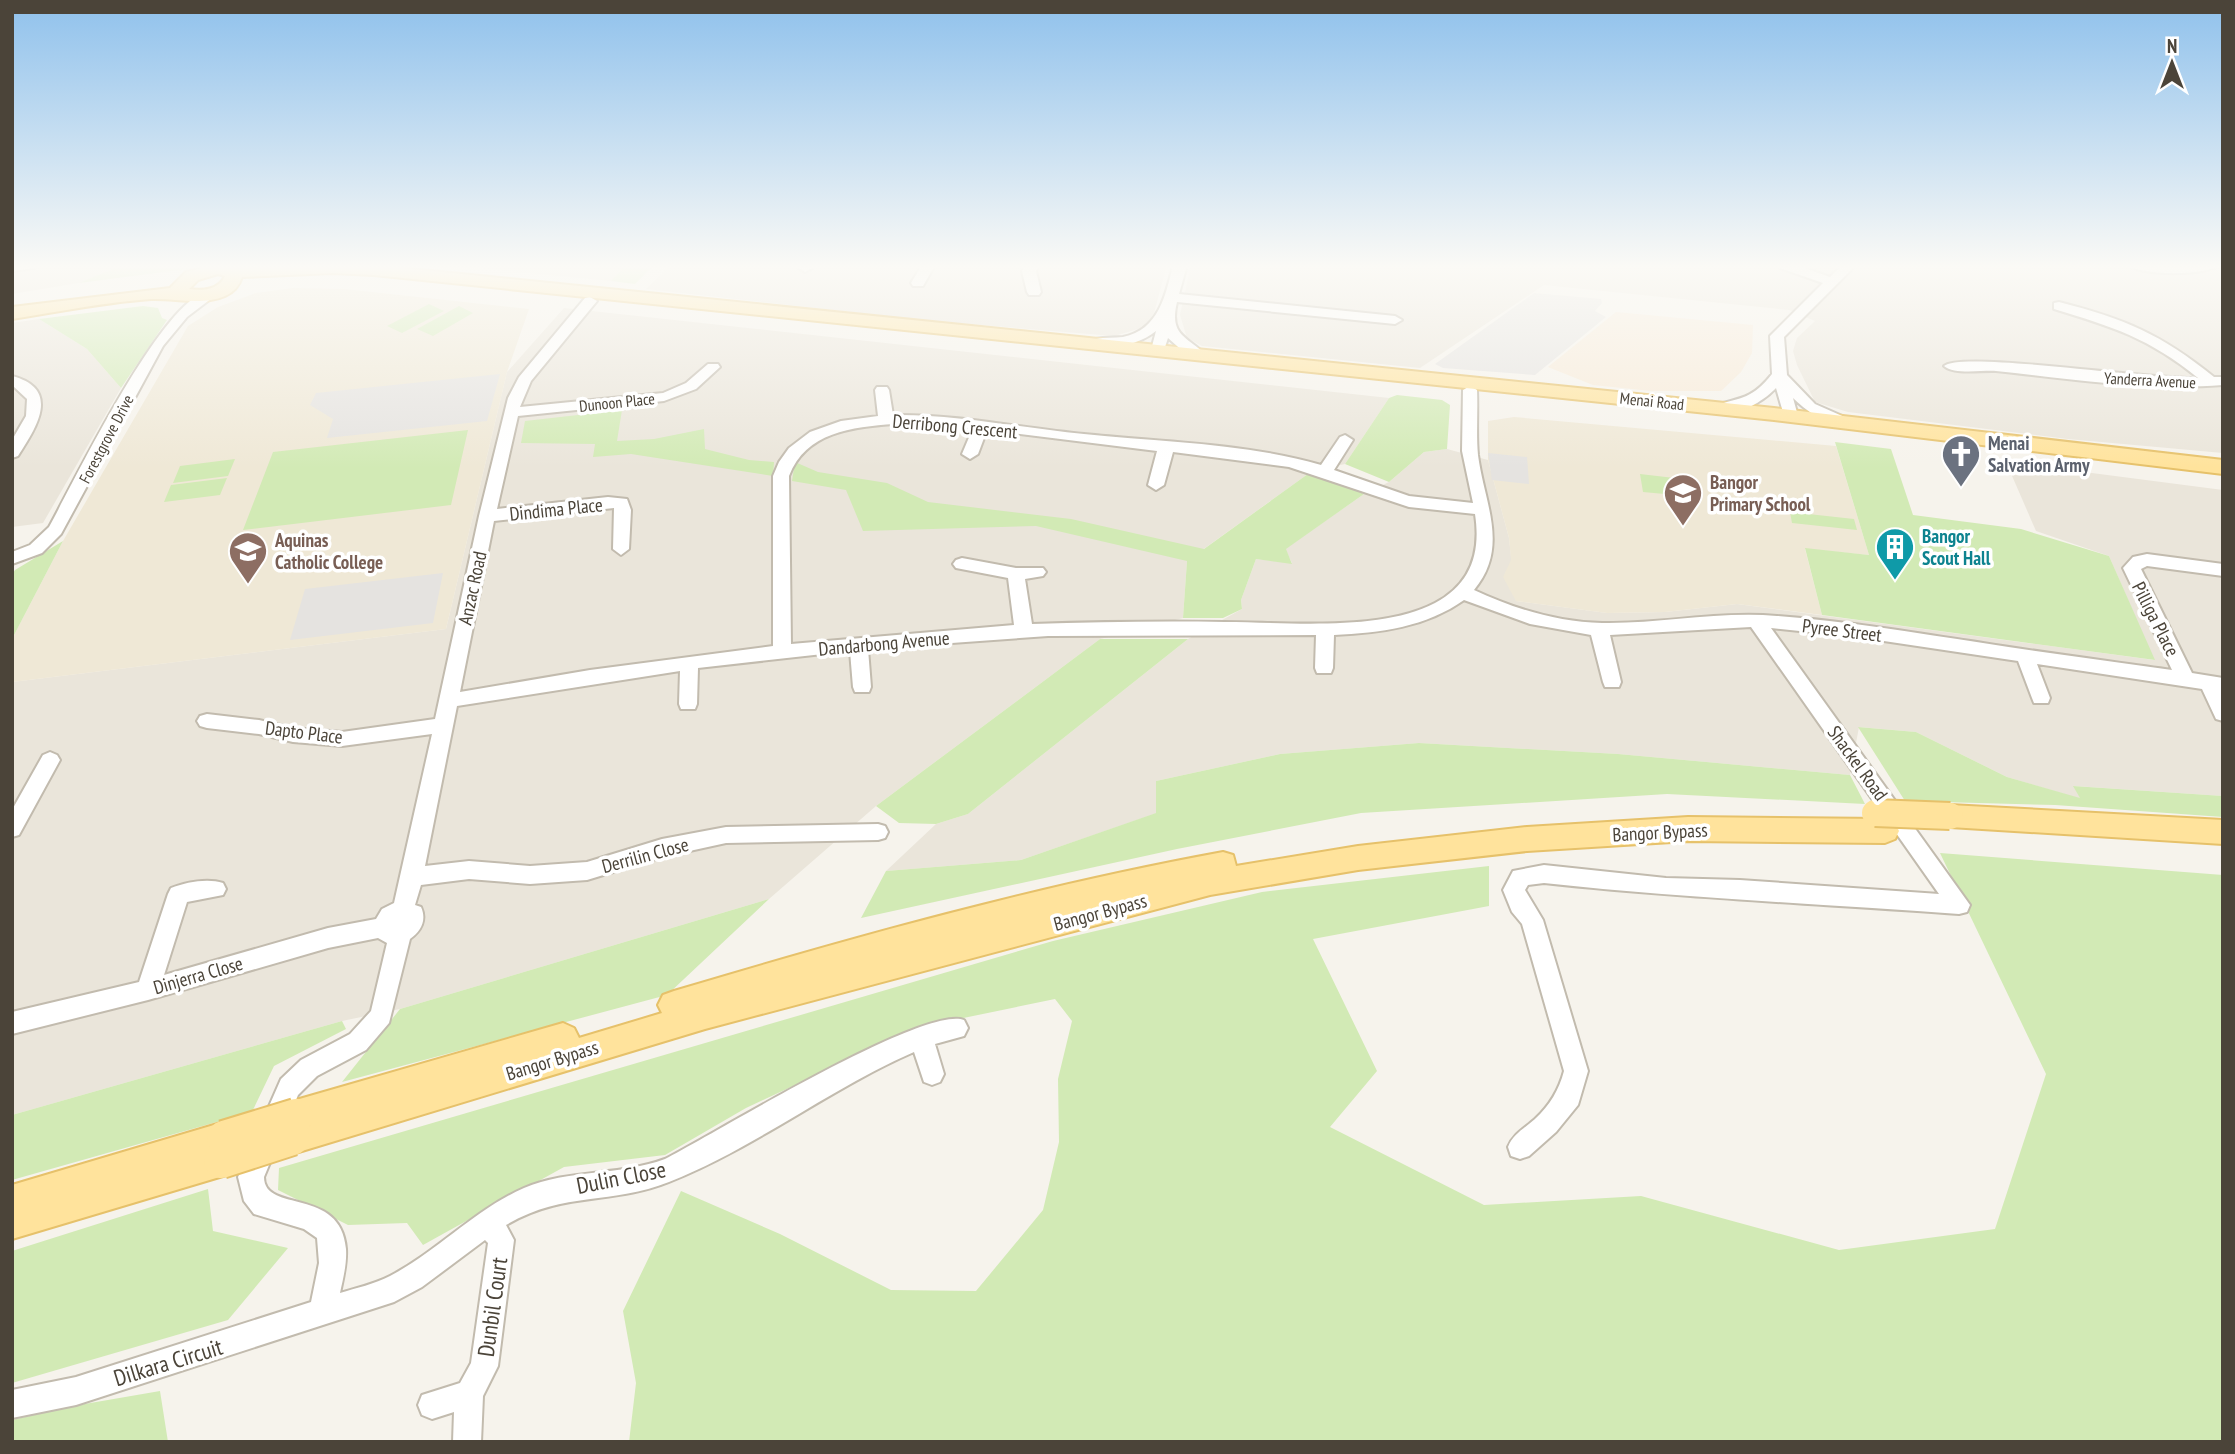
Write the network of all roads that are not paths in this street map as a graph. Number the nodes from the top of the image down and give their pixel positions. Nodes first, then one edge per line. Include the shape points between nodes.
1 (167, 333) edge
2 (564, 333) edge
3 (936, 333) edge
4 (983, 333) edge
5 (1145, 333) edge
6 (1162, 333) edge
7 (1172, 333) edge
8 (1780, 333) edge
9 (2139, 333) edge
10 (1072, 341) junction
11 (1158, 350) junction
12 (1114, 352) junction
13 (1203, 358) junction
14 (1951, 366) dead end
15 (713, 367) dead end
16 (1779, 375) junction
17 (13, 381) edge
18 (2217, 382) edge
19 (1470, 387) junction
20 (882, 390) dead end
21 (1717, 409) junction
22 (511, 412) junction
23 (1791, 419) junction
24 (886, 420) junction
25 (1844, 422) junction
26 (981, 427) junction
27 (17, 437) edge
28 (1345, 440) dead end
29 (1166, 448) junction
30 (12, 453) edge
31 (970, 454) dead end
32 (2146, 457) junction
33 (2223, 467) edge
34 (1326, 470) junction
35 (1156, 485) dead end
36 (1483, 509) junction
37 (487, 516) junction
38 (55, 530) junction
39 (621, 549) dead end
40 (12, 550) edge
41 (12, 558) edge
42 (962, 564) dead end
43 (2223, 570) edge
44 (1037, 572) dead end
45 (1016, 574) junction
46 (1464, 592) junction
47 (1756, 621) junction
48 (1325, 628) junction
49 (1599, 629) junction
50 (1024, 631) junction
51 (859, 644) junction
52 (782, 652) junction
53 (2025, 656) junction
54 (689, 663) junction
55 (1324, 668) dead end
56 (2186, 680) junction
57 (1612, 682) dead end
58 (2216, 684) edge
59 (862, 687) dead end
60 (2041, 698) dead end
61 (447, 701) junction
62 (688, 704) dead end
63 (2223, 714) edge
64 (207, 721) dead end
65 (443, 725) junction
66 (50, 760) dead end
67 (1954, 824) junction
68 (12, 829) edge
69 (878, 832) dead end
70 (2223, 832) edge
71 (2223, 849) edge
72 (412, 877) junction
73 (215, 889) dead end
74 (395, 923) junction
75 (148, 990) junction
76 (12, 1023) edge
77 (956, 1028) dead end
78 (921, 1037) junction
79 (932, 1074) dead end
80 (1520, 1147) dead end
81 (223, 1149) junction
82 (12, 1202) edge
83 (487, 1221) junction
84 (12, 1222) edge
85 (323, 1313) junction
86 (469, 1394) junction
87 (12, 1404) edge
88 (432, 1405) dead end
89 (467, 1440) dead end

1 - 38 street, Forestgrove Drive
2 - 22 street, Anzac Road via 524,380
3 - 12 main road, Menai Road
4 - 10 main road, Menai Road
5 - 10 street via 1130,341
6 - 11 street
7 - 13 street via 1184,348
8 - 16 street via 1775,353
9 - 18 street
10 - 11 main road, Menai Road
11 - 12 main road, Menai Road
11 - 13 main road, Menai Road via 1171,356
12 - 13 main road, Menai Road
13 - 19 main road, Menai Road
14 - 18 street, Yanderra Avenue via 2182,384
15 - 22 street, Dunoon Place via 685,391 664,397
16 - 21 street via 1757,400
16 - 23 street
16 - 25 street via 1810,407
17 - 27 street via 34,398 34,416
19 - 21 main road, Menai Road
19 - 23 main road, Menai Road
19 - 36 street, Dandarbong Avenue via 1471,455
20 - 24 street
21 - 23 main road, Menai Road
22 - 37 street, Anzac Road
23 - 25 main road, Menai Road
23 - 32 main road, Menai Road
24 - 26 street, Derribong Crescent
24 - 52 street, Derribong Crescent via 812,436 785,461 781,475
25 - 32 main road, Menai Road
26 - 29 street, Derribong Crescent
26 - 31 street
27 - 30 street
28 - 34 street
29 - 34 street, Derribong Crescent via 1259,457
29 - 35 street
32 - 33 main road, Menai Road
34 - 36 street, Derribong Crescent via 1400,499
36 - 46 street, Dandarbong Avenue via 1488,542 1479,570
37 - 39 street, Dindima Place via 621,503
37 - 61 street, Anzac Road
38 - 40 street
38 - 41 street via 36,549
42 - 45 street
43 - 56 street, Pilliga Place via 2147,561 2132,568
44 - 45 street
45 - 50 street
46 - 48 street, Dandarbong Avenue via 1417,618
46 - 49 street, Pyree Street via 1526,617
47 - 49 street, Pyree Street
47 - 53 street, Pyree Street
47 - 80 street, Shackel Road via 1959,905 1666,887 1544,874 1521,877 1514,890 1532,920 1576,1071 1569,1097
48 - 50 street, Dandarbong Avenue
48 - 55 street
49 - 57 street
50 - 51 street, Dandarbong Avenue
51 - 52 street, Dandarbong Avenue
51 - 59 street
52 - 54 street, Dandarbong Avenue
53 - 56 street, Pyree Street
53 - 60 street
54 - 61 street, Dandarbong Avenue via 564,679
54 - 62 street
56 - 58 street, Pyree Street
58 - 63 street
61 - 65 street, Anzac Road
64 - 65 street, Dapto Place via 342,739
65 - 72 street, Anzac Road
66 - 68 street
67 - 70 main road, Bangor Bypass
67 - 71 main road, Bangor Bypass
67 - 81 main road, Bangor Bypass, bridge via 1880,822 1527,839 1358,858 1210,883 705,1015
69 - 72 street, Derrilin Close via 726,835 587,871 530,875 470,870
72 - 74 street, Anzac Road
73 - 75 street via 179,894
74 - 75 street, Dinjerra Close
74 - 85 street, Anzac Road via 381,1016 358,1041 297,1078 284,1096 251,1177 250,1186 263,1205 320,1222 328,1232 334,1253
75 - 76 street, Dinjerra Close
77 - 78 street, Dulin Close
78 - 79 street
78 - 83 street, Dulin Close via 882,1053 662,1174 551,1191
81 - 82 main road, Bangor Bypass
81 - 84 main road, Bangor Bypass
83 - 85 street, Dulin Close via 420,1275 394,1289
83 - 86 street, Dunbil Court via 501,1240 484,1366
85 - 87 street, Dilkara Circuit via 76,1391
86 - 88 street
86 - 89 street, Dunbil Court

